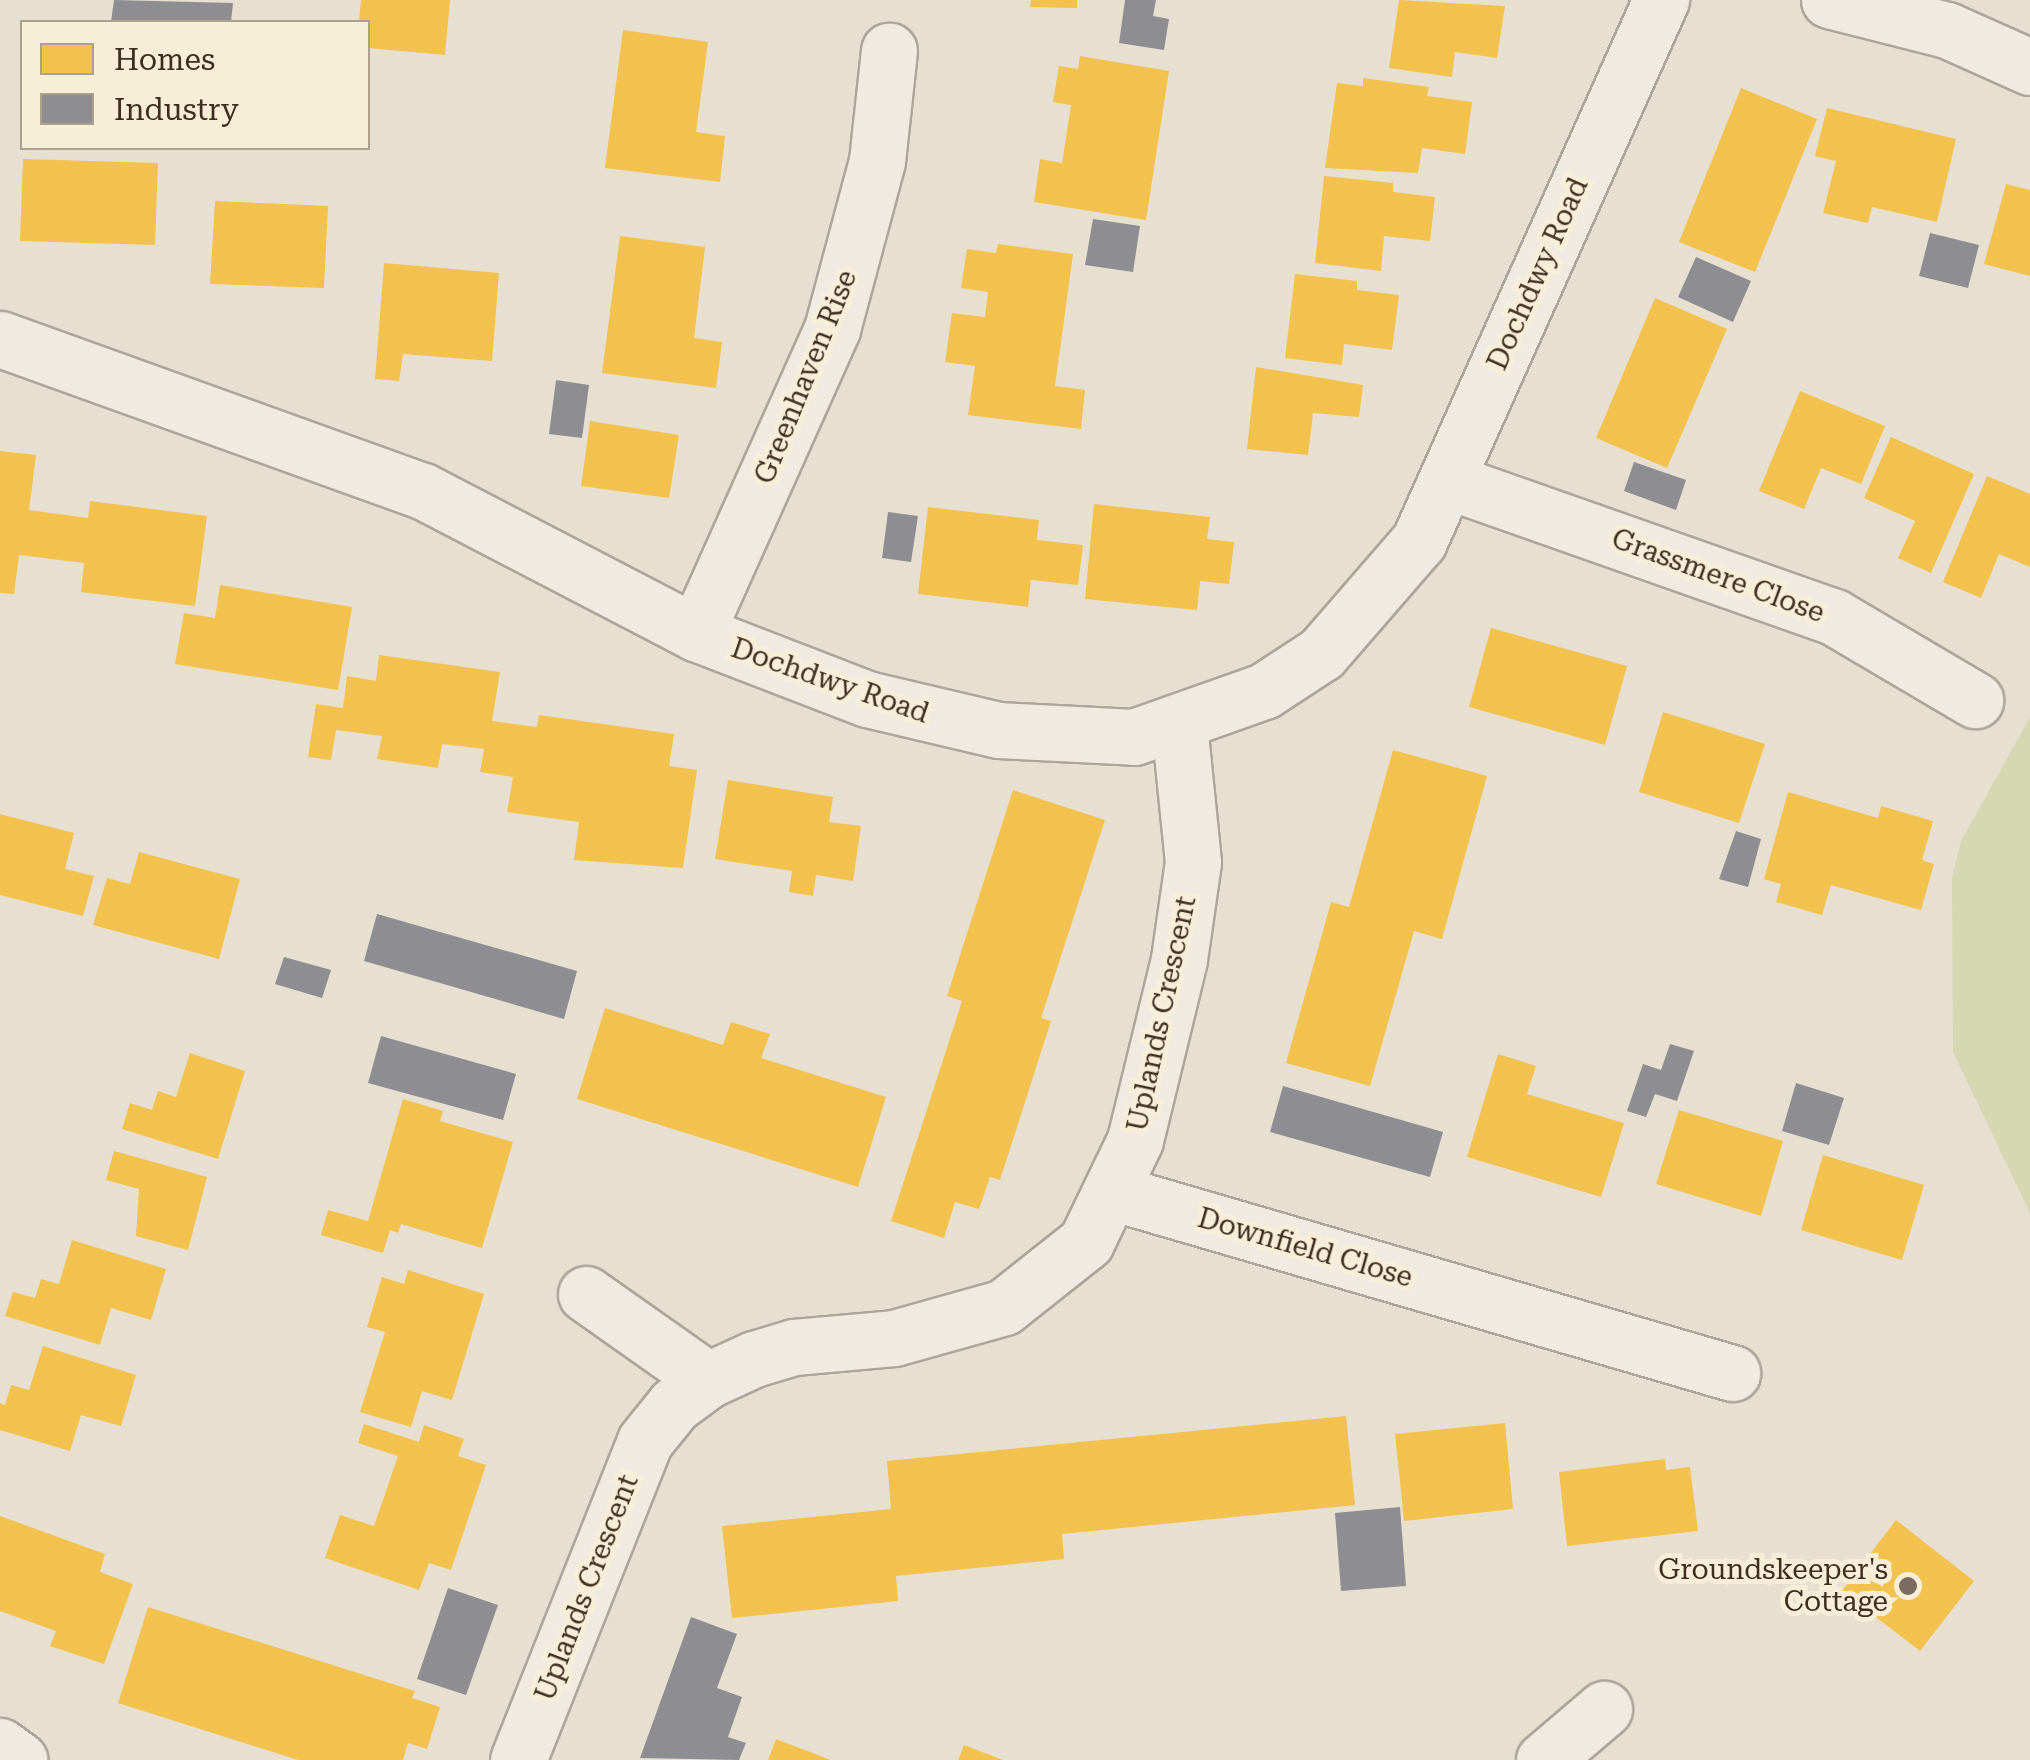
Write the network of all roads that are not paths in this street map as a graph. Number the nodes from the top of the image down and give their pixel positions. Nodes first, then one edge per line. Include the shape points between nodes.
1 (1661, 0) edge
2 (1829, 0) edge
3 (889, 51) dead end
4 (2030, 67) edge
5 (0, 339) edge
6 (1448, 481) junction
7 (696, 634) junction
8 (1975, 700) dead end
9 (1179, 723) junction
10 (1115, 1193) junction
11 (586, 1294) dead end
12 (1732, 1372) dead end
13 (708, 1380) junction
14 (1604, 1709) dead end
15 (0, 1746) edge
16 (20, 1760) edge
17 (518, 1760) edge
18 (1544, 1760) edge

1 - 6 street, Dochdwy Road
2 - 4 street via 1948,30
3 - 7 street, Greenhaven Rise via 877,161 832,329
5 - 7 street, Dochdwy Road via 423,491
6 - 8 street, Grassmere Close via 1834,617
6 - 9 street, Dochdwy Road via 1420,541 1322,653 1264,691
7 - 9 street, Dochdwy Road via 867,699 966,724 1076,738 1134,736
9 - 10 street, Uplands Crescent via 1193,862 1156,1068
10 - 12 street, Downfield Close
10 - 13 street, Uplands Crescent via 1086,1242 1004,1307 894,1338 794,1348
11 - 13 street
13 - 17 street, Uplands Crescent via 674,1405 645,1441
14 - 18 street
15 - 16 street

